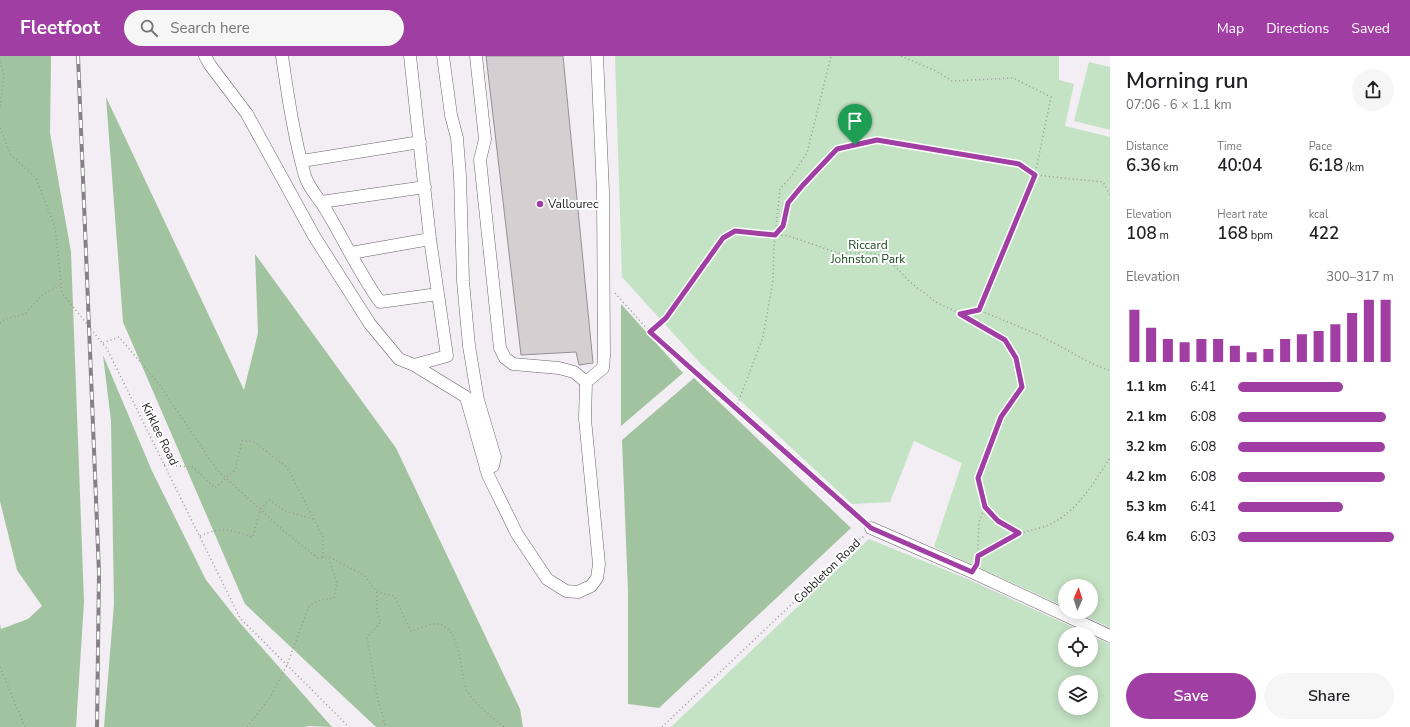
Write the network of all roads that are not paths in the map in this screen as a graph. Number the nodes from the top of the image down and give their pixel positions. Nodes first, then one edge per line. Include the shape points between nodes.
1 (205, 56) edge
2 (282, 56) edge
3 (410, 56) edge
4 (443, 56) edge
5 (476, 56) edge
6 (597, 56) edge
7 (420, 142) junction
8 (302, 161) junction
9 (425, 187) junction
10 (321, 202) junction
11 (430, 238) junction
12 (351, 253) junction
13 (438, 294) junction
14 (414, 365) junction
15 (586, 382) junction
16 (486, 469) junction
17 (871, 528) road end
18 (1110, 636) edge

1 - 14 lane via 247,114 314,236 370,324 399,359
2 - 8 lane via 292,125
3 - 7 lane
4 - 16 lane via 451,115 457,138 463,281 469,346 478,400 495,457 493,466
5 - 15 lane via 485,139 480,160 500,348 505,358 513,364 559,368 574,372
6 - 15 lane via 603,192 603,368
7 - 8 lane
7 - 9 lane
8 - 10 lane via 308,184
9 - 10 lane
9 - 11 lane
10 - 12 lane
11 - 12 lane
11 - 13 lane
12 - 13 lane via 380,302
13 - 14 lane via 447,356
14 - 16 lane via 466,397
15 - 16 lane via 586,419 599,564 597,578 591,586 578,592 566,591 546,579 517,534
17 - 18 lane, Cobbleton Road

